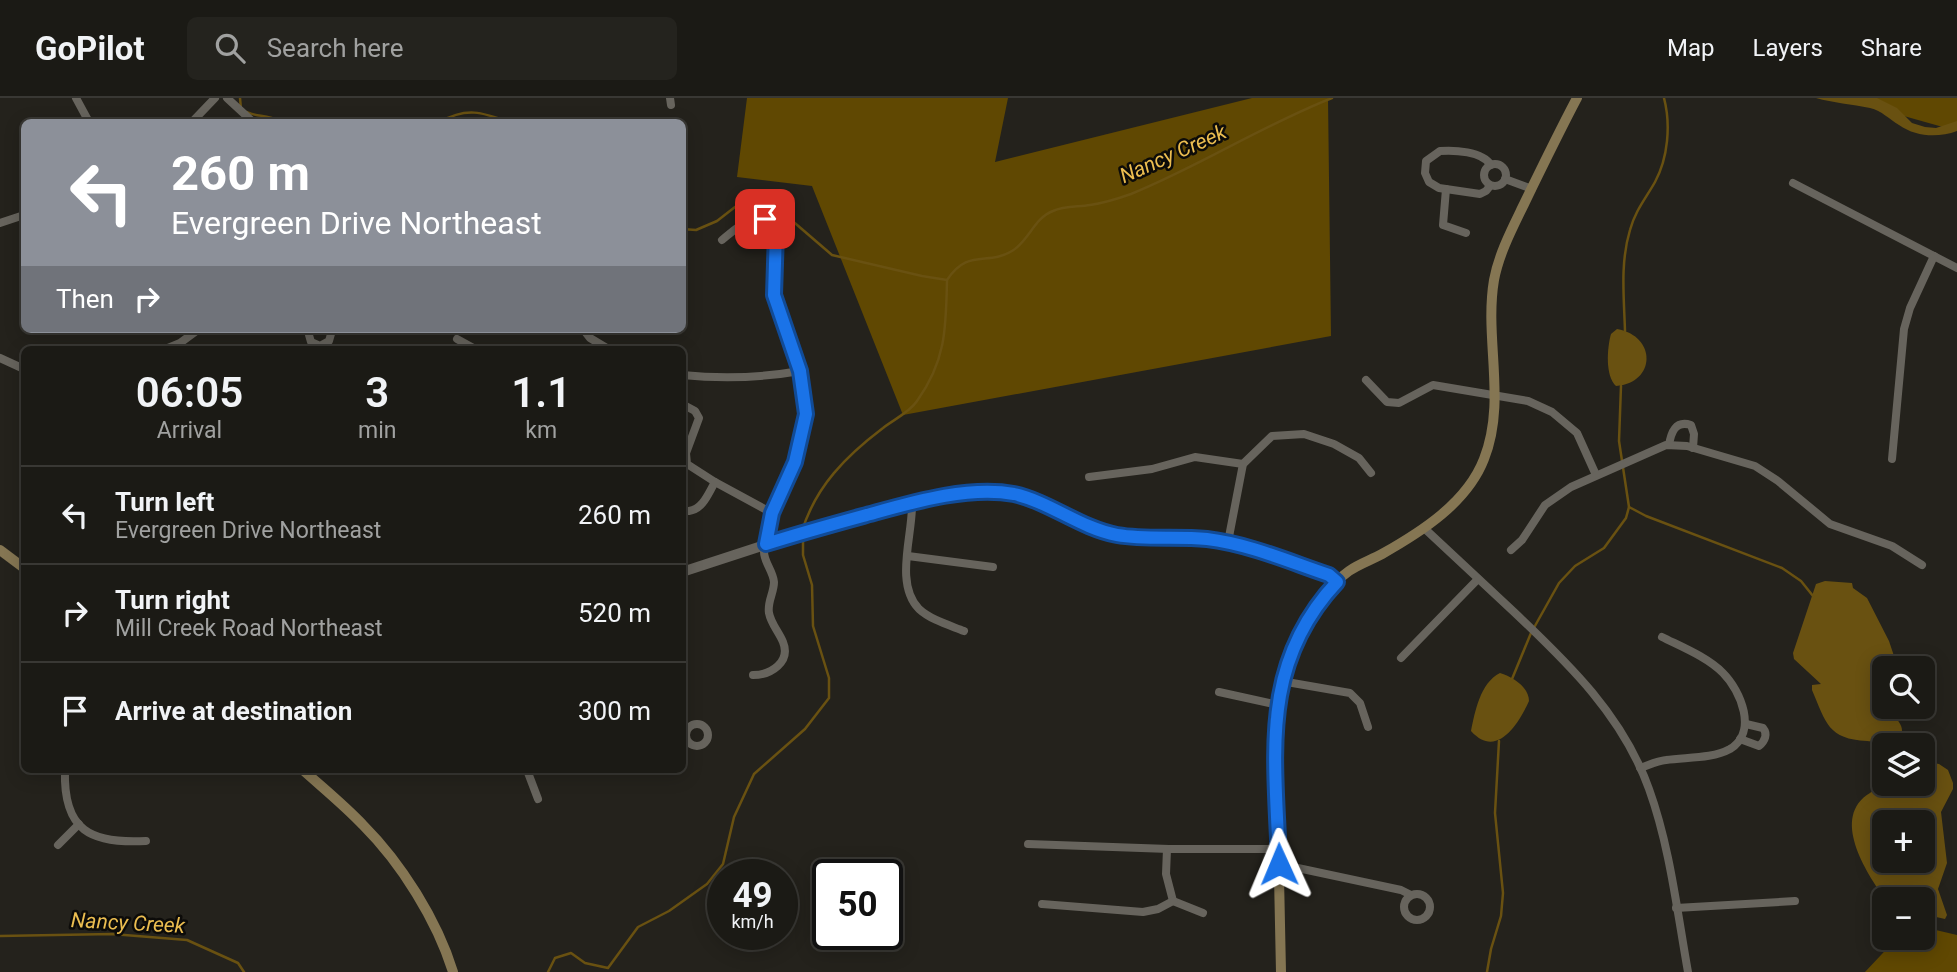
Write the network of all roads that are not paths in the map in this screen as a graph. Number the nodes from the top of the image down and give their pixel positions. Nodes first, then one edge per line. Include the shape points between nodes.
1 (76, 98) edge
2 (215, 98) edge
3 (226, 98) edge
4 (1577, 98) edge
5 (87, 119) edge
6 (195, 119) edge
7 (250, 119) edge
8 (1491, 164) junction
9 (1505, 178) junction
10 (1793, 183) dead end
11 (1490, 186) junction
12 (1446, 189) junction
13 (1532, 189) junction
14 (21, 216) edge
15 (0, 223) edge
16 (1466, 233) dead end
17 (722, 240) dead end
18 (1934, 256) junction
19 (1957, 268) edge
20 (194, 333) edge
21 (310, 333) edge
22 (330, 333) edge
23 (586, 333) edge
24 (457, 339) dead end
25 (173, 346) edge
26 (320, 346) edge
27 (320, 346) edge
28 (470, 346) edge
29 (603, 346) edge
30 (0, 358) edge
31 (21, 368) edge
32 (800, 371) junction
33 (686, 375) edge
34 (1366, 380) dead end
35 (1495, 395) junction
36 (686, 406) edge
37 (1669, 445) junction
38 (1693, 448) junction
39 (686, 455) edge
40 (1892, 459) dead end
41 (686, 461) edge
42 (1243, 464) junction
43 (1371, 473) dead end
44 (1596, 475) junction
45 (1088, 477) dead end
46 (715, 482) junction
47 (912, 503) junction
48 (689, 511) dead end
49 (772, 513) junction
50 (1424, 528) junction
51 (1228, 542) junction
52 (766, 544) junction
53 (0, 550) edge
54 (1511, 550) dead end
55 (908, 556) junction
56 (1922, 565) dead end
57 (21, 566) edge
58 (993, 567) dead end
59 (686, 571) edge
60 (1478, 579) junction
61 (1337, 582) junction
62 (964, 631) dead end
63 (1662, 637) dead end
64 (1401, 658) dead end
65 (753, 675) dead end
66 (1281, 681) junction
67 (1219, 692) dead end
68 (1278, 705) junction
69 (1746, 724) junction
70 (1368, 727) dead end
71 (1740, 739) junction
72 (1640, 768) junction
73 (65, 773) edge
74 (306, 773) edge
75 (528, 773) edge
76 (538, 799) dead end
77 (79, 824) junction
78 (146, 841) dead end
79 (1028, 844) dead end
80 (58, 845) dead end
81 (1167, 849) junction
82 (1279, 849) junction
83 (1279, 864) junction
84 (1411, 895) dead end
85 (1172, 901) junction
86 (1795, 901) dead end
87 (1042, 904) dead end
88 (1676, 908) junction
89 (1203, 913) dead end
90 (453, 972) edge
91 (1281, 972) edge
92 (1688, 972) edge

1 - 5 street
2 - 6 street
3 - 7 street
4 - 13 main road
8 - 9 street via 1504,169
8 - 11 street via 1483,174
8 - 12 street via 1476,155 1435,153 1426,161 1426,178 1433,187
9 - 11 street via 1500,185
9 - 13 street
10 - 18 street
11 - 12 street via 1480,194
12 - 16 street via 1443,225
13 - 35 main road via 1494,279
14 - 15 street
17 - 32 street via 751,219 773,224 774,295
18 - 19 street
18 - 40 street via 1903,329
20 - 25 street
21 - 26 street via 311,342
22 - 27 street via 329,341
23 - 29 street
24 - 28 street
30 - 31 street
32 - 33 street via 768,377
32 - 49 street via 806,414 795,462
34 - 35 street via 1388,402 1399,403 1433,386
35 - 44 street via 1528,401 1552,412 1577,433
35 - 50 main road via 1483,461 1472,482
36 - 39 street via 699,418
37 - 38 street
37 - 38 street via 1671,432 1685,423 1693,429
37 - 44 street
38 - 56 street via 1755,466 1830,524 1892,546
41 - 46 street
42 - 43 street via 1272,436 1304,433 1359,458
42 - 45 street via 1195,457 1152,469
42 - 51 street
44 - 54 street via 1545,505
46 - 48 street via 701,505
46 - 49 street
47 - 51 street via 973,492 1013,494 1117,535
47 - 52 street
47 - 55 street
49 - 52 street
50 - 60 street
50 - 61 main road
51 - 61 street via 1329,575
52 - 59 street
52 - 65 street via 764,552 774,584 769,613 785,651 777,667
53 - 57 main road
55 - 58 street
55 - 62 street via 906,585 919,609
60 - 64 street
60 - 72 street via 1594,692
61 - 66 main road via 1305,622
63 - 69 street via 1726,676
66 - 68 main road
66 - 70 street via 1350,693 1360,702
67 - 68 street
68 - 82 main road
69 - 71 street
69 - 71 street via 1763,728 1765,739 1759,746
71 - 72 street via 1721,753
72 - 88 street via 1660,821
73 - 77 street via 65,799
74 - 90 main road via 364,825 388,854 426,910
75 - 76 street
77 - 78 street via 108,841
77 - 80 street
79 - 81 street
81 - 82 street
81 - 85 street
82 - 83 main road
83 - 84 street
83 - 91 main road
85 - 87 street via 1143,912
85 - 89 street
86 - 88 street
88 - 92 street

